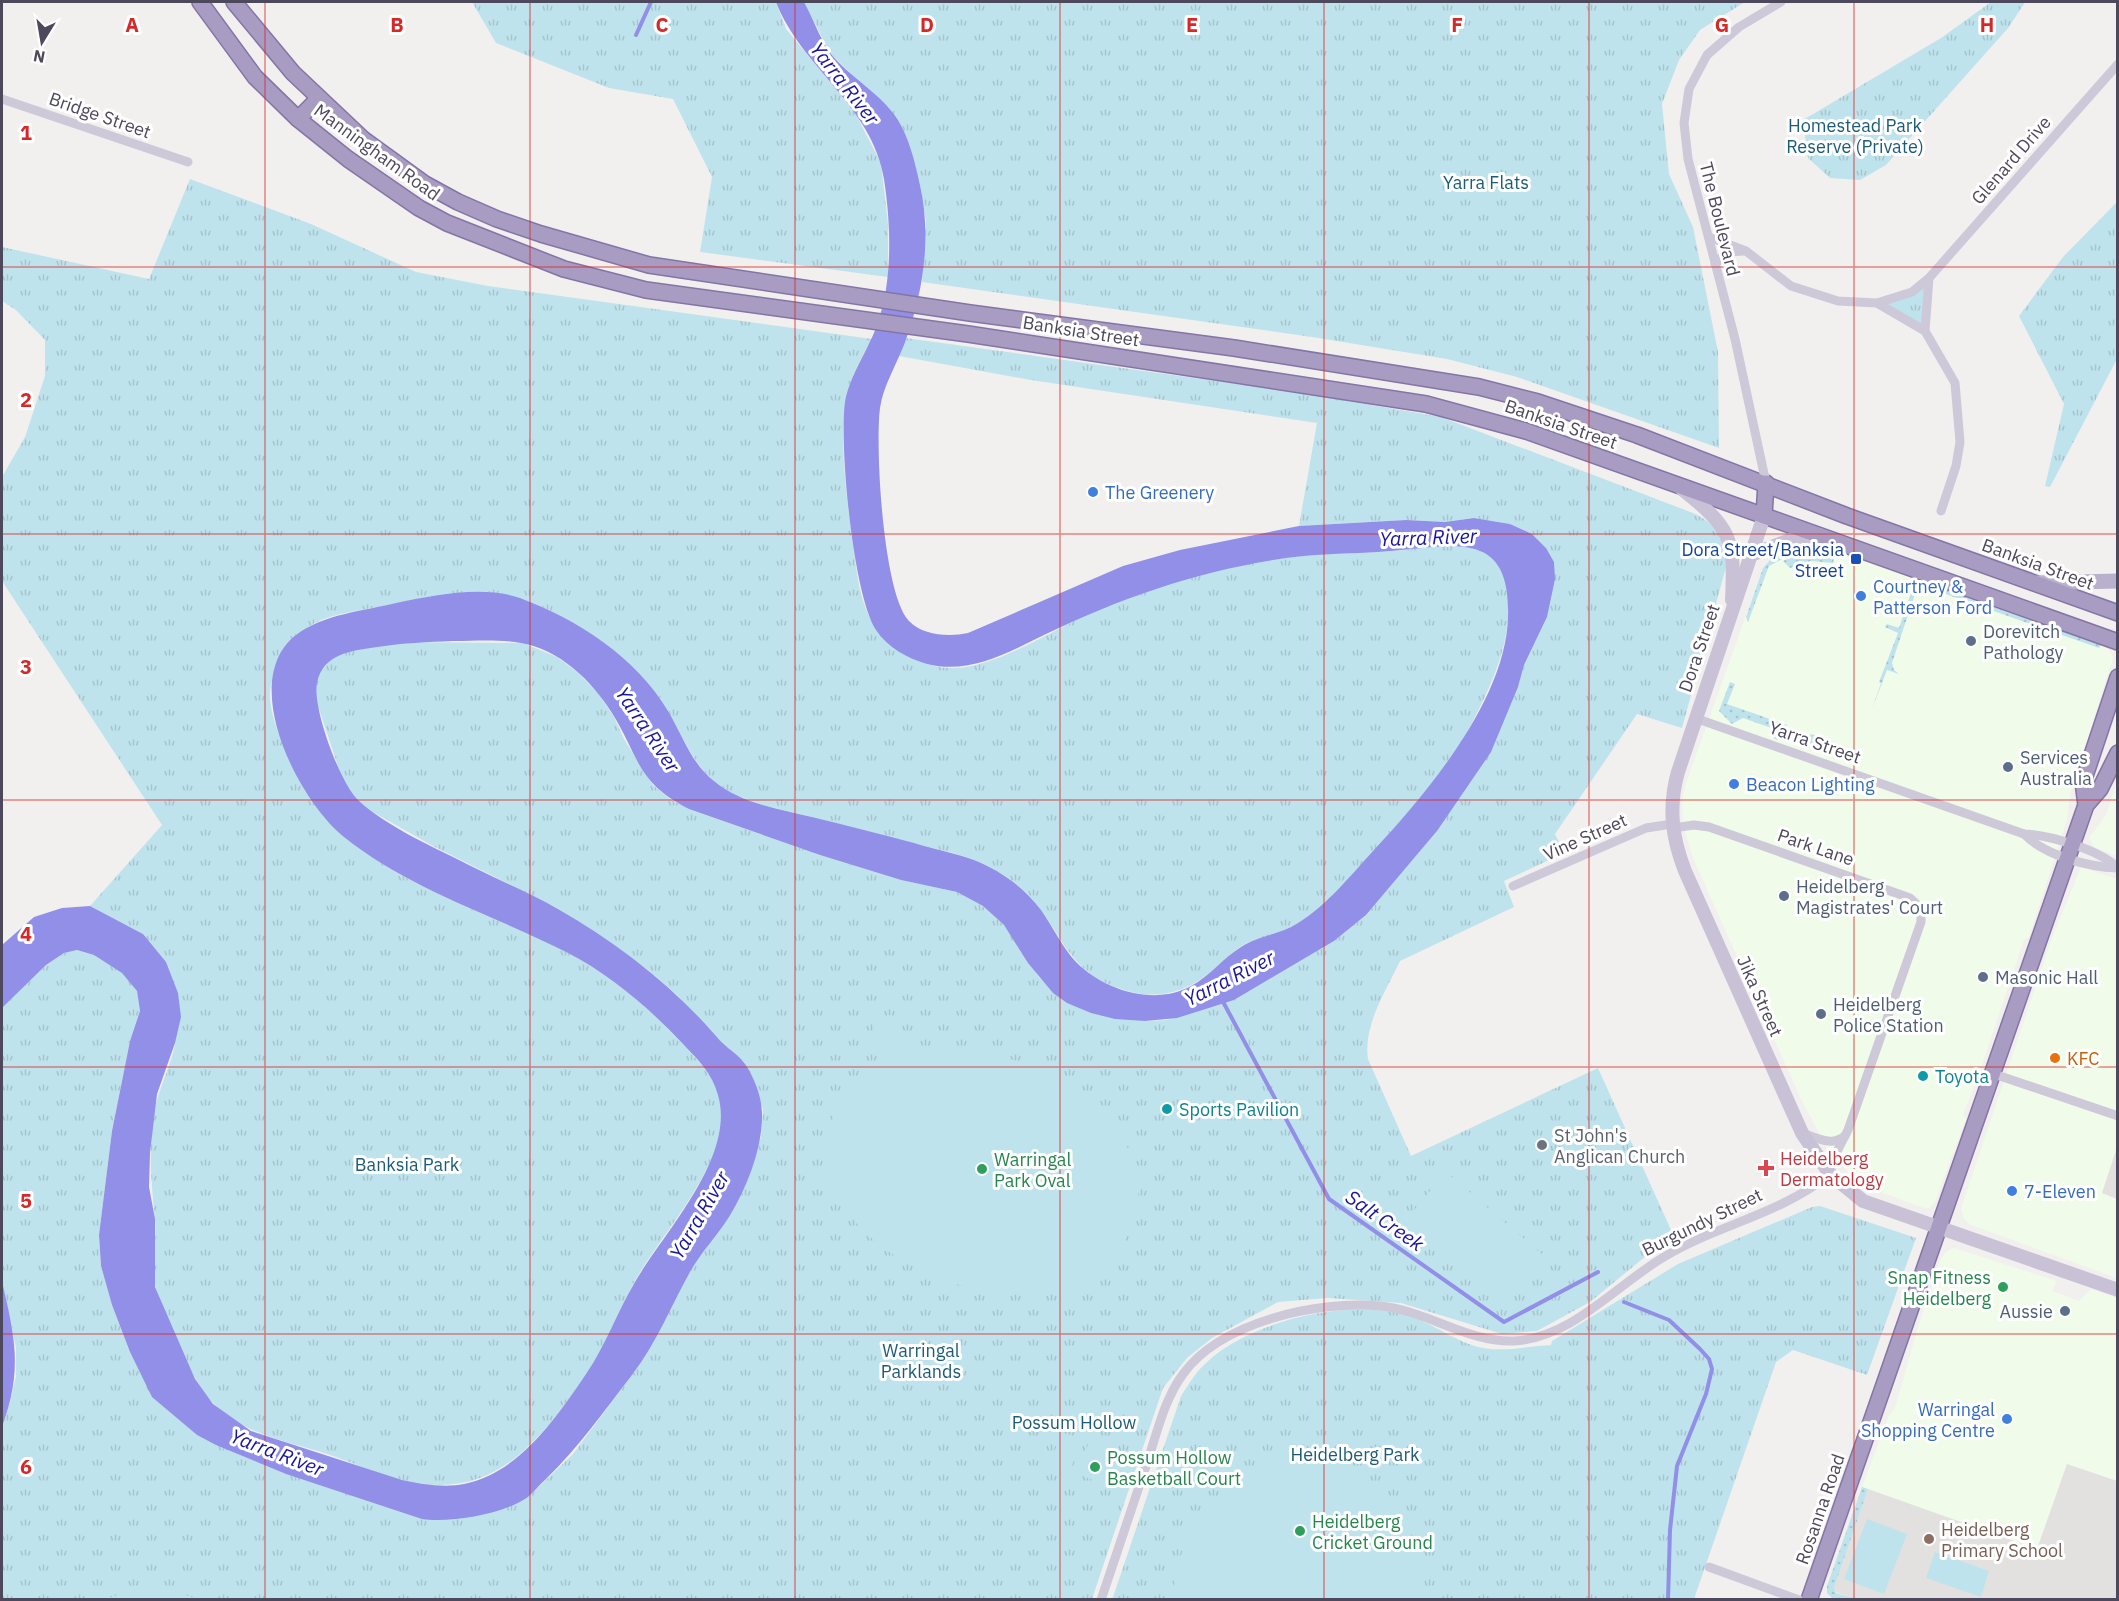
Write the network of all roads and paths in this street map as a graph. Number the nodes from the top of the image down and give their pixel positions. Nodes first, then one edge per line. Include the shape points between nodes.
1 (200, 2) edge
2 (234, 2) edge
3 (1781, 2) edge
4 (2118, 64) edge
5 (319, 98) junction
6 (2, 99) edge
7 (298, 119) junction
8 (188, 162) dead end
9 (1709, 237) junction
10 (1746, 251) junction
11 (1715, 264) junction
12 (1929, 278) junction
13 (821, 291) joint
14 (1876, 303) junction
15 (819, 313) joint
16 (1925, 331) junction
17 (1766, 483) junction
18 (1679, 486) junction
19 (1941, 510) dead end
20 (1764, 516) junction
21 (1819, 536) junction
22 (1751, 555) junction
23 (2118, 581) edge
24 (2034, 583) junction
25 (2118, 613) edge
26 (1731, 617) junction
27 (2118, 642) edge
28 (2118, 677) edge
29 (1695, 718) junction
30 (2118, 753) edge
31 (2086, 805) junction
32 (1672, 826) junction
33 (2070, 851) junction
34 (2117, 867) edge
35 (1513, 886) dead end
36 (1994, 1074) junction
37 (2118, 1116) edge
38 (1802, 1133) junction
39 (1846, 1134) junction
40 (1828, 1172) junction
41 (1939, 1227) junction
42 (2118, 1290) edge
43 (1709, 1567) dead end
44 (1101, 1599) edge
45 (1799, 1599) edge
46 (1809, 1599) edge

1 - 7 highway, Manningham Road via 255,77
2 - 5 highway, Manningham Road
3 - 9 street, The Boulevard via 1739,27 1715,47 1689,89 1684,123 1688,159
4 - 12 street, Glenard Drive
5 - 7 highway
5 - 13 highway, Manningham Road via 363,140 425,184 530,231 649,265
6 - 8 street, Bridge Street
7 - 15 highway, Manningham Road via 380,182 447,223 564,269 646,290
9 - 10 street, Glenard Drive
9 - 11 street, The Boulevard
10 - 11 street via 1727,252
10 - 14 street, Glenard Drive via 1777,277 1806,292 1838,301
11 - 17 street, The Boulevard
12 - 14 street, Glenard Drive via 1912,292
12 - 16 street
13 - 17 highway, Banksia Street via 1234,348 1479,387 1600,423
14 - 16 street, Glenard Drive
15 - 18 highway, Banksia Street via 1434,405 1506,424
16 - 19 street via 1955,383 1960,442
17 - 20 highway, Dora Street
17 - 24 highway, Banksia Street
18 - 20 highway, Banksia Street
18 - 26 main road via 1713,515 1728,536 1733,561
20 - 21 highway, Banksia Street
20 - 22 main road, Dora Street
21 - 22 main road via 1781,542
21 - 27 highway, Banksia Street
22 - 26 main road, Dora Street
23 - 24 main road
24 - 25 highway, Banksia Street
26 - 29 main road, Dora Street
28 - 31 highway via 2083,782
29 - 32 main road, Dora Street via 1675,780
29 - 33 street, Yarra Street
30 - 31 highway via 2100,789
31 - 33 highway, Rosanna Road
32 - 35 street, Vine Street via 1646,828
32 - 38 main road, Jika Street via 1685,871
32 - 39 street, Park Lane via 1709,827 1910,898 1921,908 1921,922
33 - 34 street, Yarra Street via 2108,860
33 - 36 highway, Rosanna Road
36 - 37 street
36 - 41 highway, Rosanna Road
38 - 39 street via 1834,1142
38 - 40 main road, Jika Street
39 - 40 street, Park Lane
40 - 41 main road via 1863,1201
40 - 44 street, Burgundy Street via 1794,1197 1666,1255 1595,1306 1534,1338 1506,1341 1404,1309 1346,1304 1284,1316 1208,1349 1185,1372 1170,1396
41 - 42 main road
41 - 46 highway, Rosanna Road
43 - 45 street

